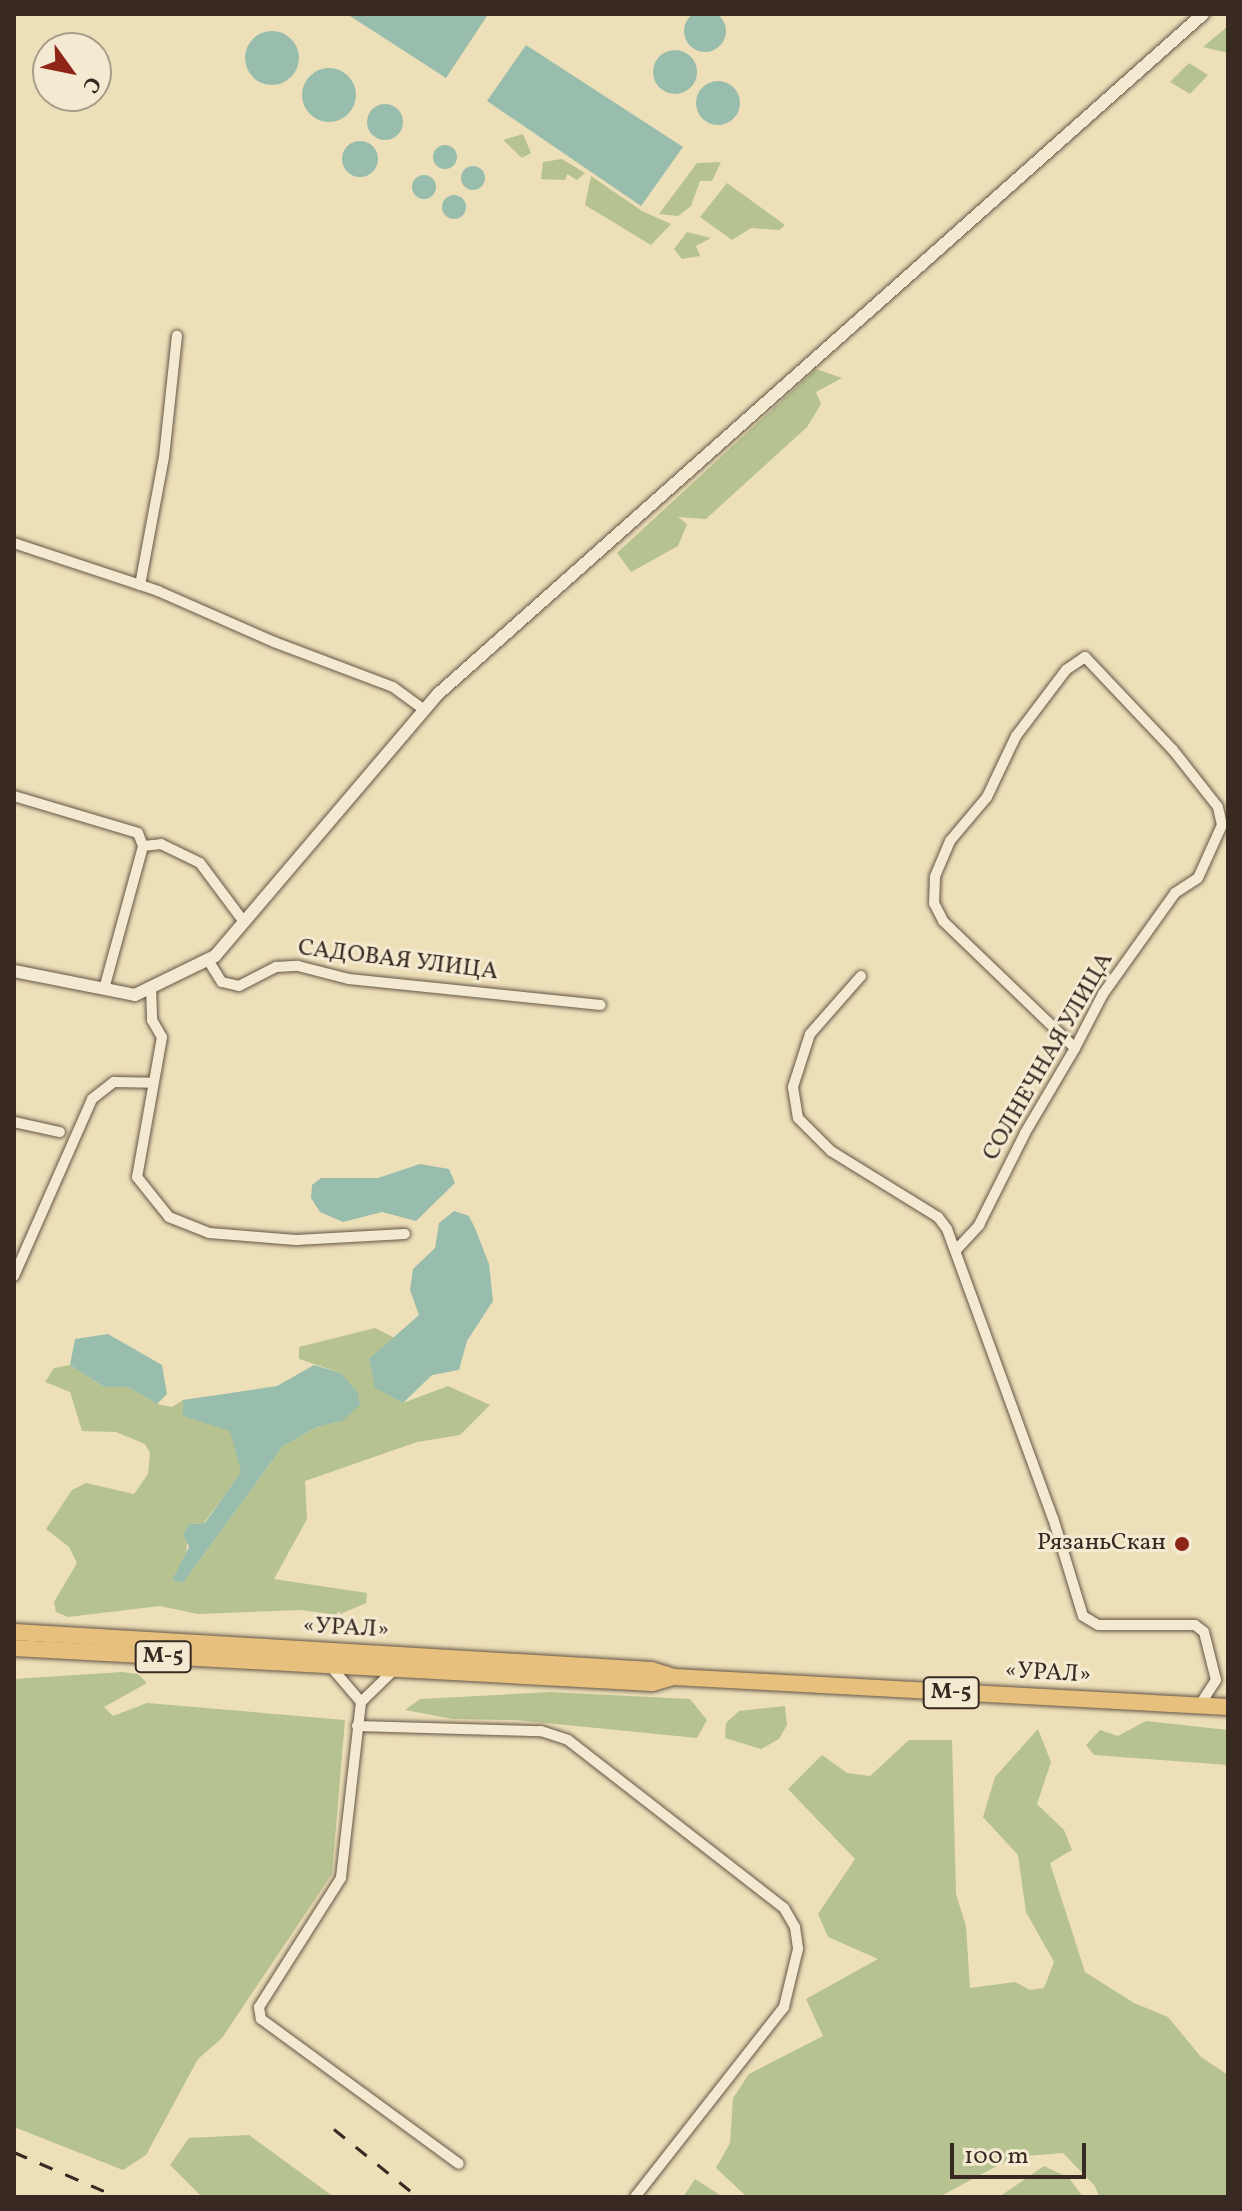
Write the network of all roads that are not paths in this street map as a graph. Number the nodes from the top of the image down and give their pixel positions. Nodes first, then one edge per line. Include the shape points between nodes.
1 (1203, 14) edge
2 (177, 336) dead end
3 (14, 543) edge
4 (140, 585) junction
5 (425, 710) junction
6 (14, 796) edge
7 (143, 846) junction
8 (244, 922) junction
9 (208, 960) junction
10 (14, 971) edge
11 (861, 976) dead end
12 (151, 987) junction
13 (104, 989) junction
14 (601, 1005) dead end
15 (1075, 1048) junction
16 (153, 1083) junction
17 (14, 1122) edge
18 (60, 1132) dead end
19 (405, 1234) dead end
20 (957, 1249) junction
21 (14, 1276) edge
22 (14, 1632) edge
23 (14, 1648) edge
24 (332, 1668) junction
25 (393, 1671) junction
26 (674, 1677) junction
27 (361, 1702) junction
28 (1200, 1705) junction
29 (1228, 1707) edge
30 (357, 1726) junction
31 (459, 2164) dead end
32 (635, 2197) edge

1 - 5 street
2 - 4 street via 164,457
3 - 4 street
4 - 5 street via 393,687
5 - 8 street
6 - 7 street via 138,833
7 - 8 street via 176,848 200,863
7 - 13 street
8 - 9 street
9 - 12 street
9 - 14 street, САДОВАЯ УЛИЦА via 222,982 239,986 276,967 298,966 349,979
10 - 13 street
11 - 20 street via 810,1034 793,1087 798,1118 831,1151 938,1217
12 - 13 street via 135,995
12 - 16 street via 152,1020 162,1037
15 - 15 street, СОЛНЕЧНАЯ УЛИЦА via 1103,994 1175,893 1198,878 1222,825 1218,807 1111,680 1085,657 1016,736 994,785 950,841 935,877 936,912
15 - 20 street, СОЛНЕЧНАЯ УЛИЦА via 979,1225
16 - 19 street via 137,1177 169,1217 209,1233 296,1240
16 - 21 street via 114,1082 92,1099
17 - 18 street
20 - 28 street via 1083,1616 1098,1625 1195,1625 1204,1632 1216,1680
22 - 26 highway, «УРАЛ» / М-5 via 651,1670
23 - 24 highway, «УРАЛ» / М-5
24 - 25 highway, «УРАЛ» / М-5
24 - 27 street
25 - 26 highway, «УРАЛ» / М-5 via 652,1683
25 - 27 street
26 - 28 highway, «УРАЛ» / М-5
27 - 30 street
28 - 29 highway, «УРАЛ» / М-5
30 - 31 street via 341,1878 259,2007 261,2019
30 - 32 street via 541,1731 568,1740 790,1917 798,1949 784,2007

